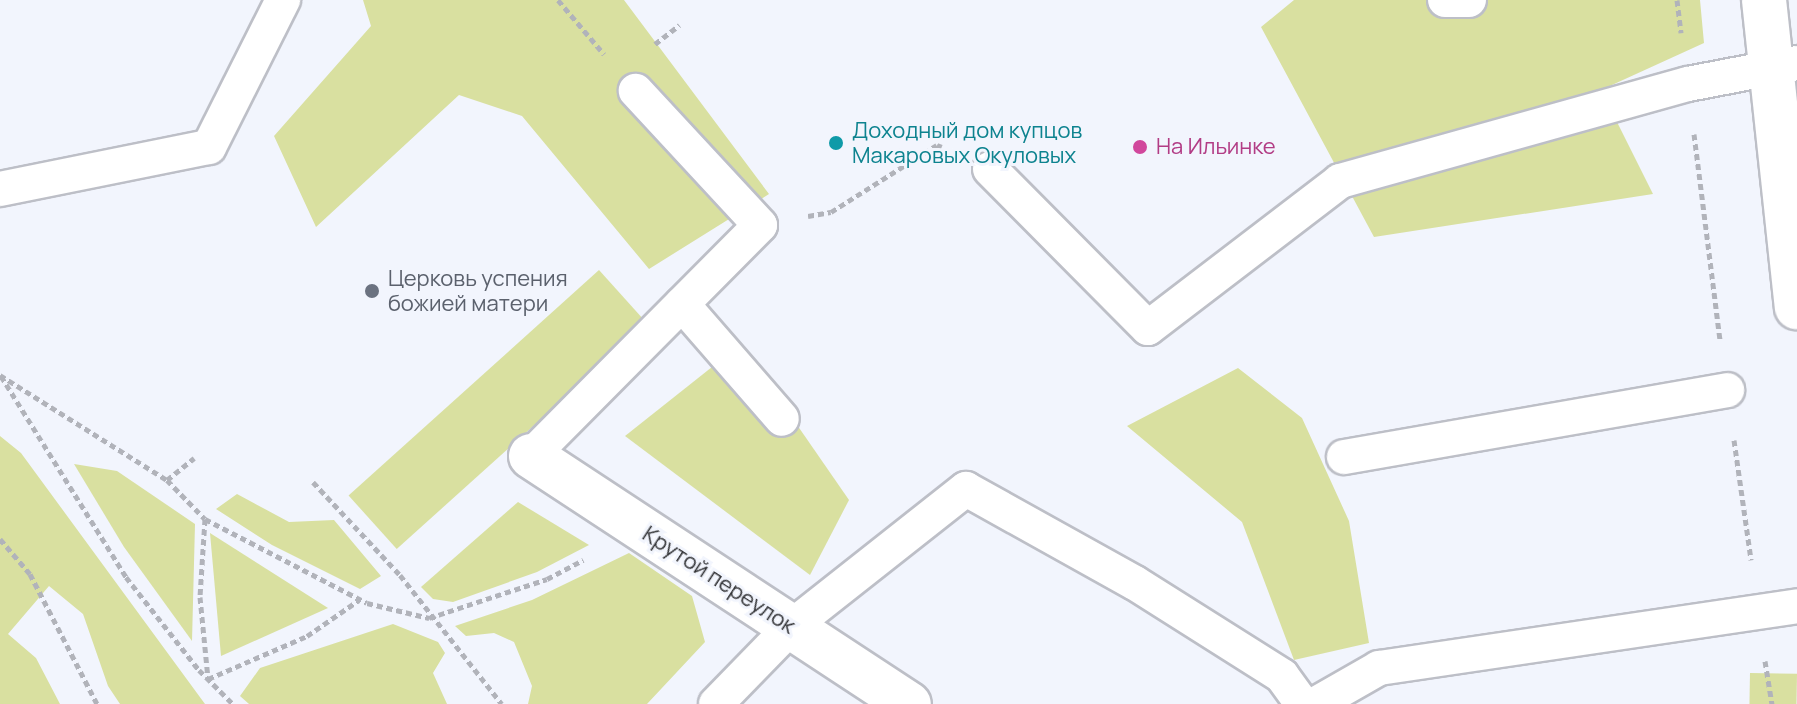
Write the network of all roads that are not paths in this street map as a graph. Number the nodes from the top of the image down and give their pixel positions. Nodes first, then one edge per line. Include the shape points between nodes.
1 (283, 0) edge
2 (1445, 0) edge
3 (1469, 0) edge
4 (1764, 0) edge
5 (1785, 65) edge
6 (636, 91) road end
7 (990, 169) road end
8 (0, 189) edge
9 (682, 304) junction
10 (1797, 307) edge
11 (1727, 390) dead end
12 (782, 419) dead end
13 (531, 456) joint
14 (1344, 457) dead end
15 (1797, 606) edge
16 (791, 627) junction
17 (716, 704) edge
18 (909, 704) edge
19 (1302, 704) edge
20 (1316, 704) edge

1 - 8 lane via 209,147
2 - 3 lane
4 - 5 street
5 - 7 lane via 1688,84 1340,181 1148,328
5 - 10 street
6 - 9 lane via 760,225
9 - 12 lane
9 - 13 lane
11 - 14 lane
13 - 16 street, Крутой переулок
15 - 20 lane via 1379,668
16 - 17 lane
16 - 18 street, Крутой переулок
16 - 19 lane via 966,489 1135,583 1282,676

